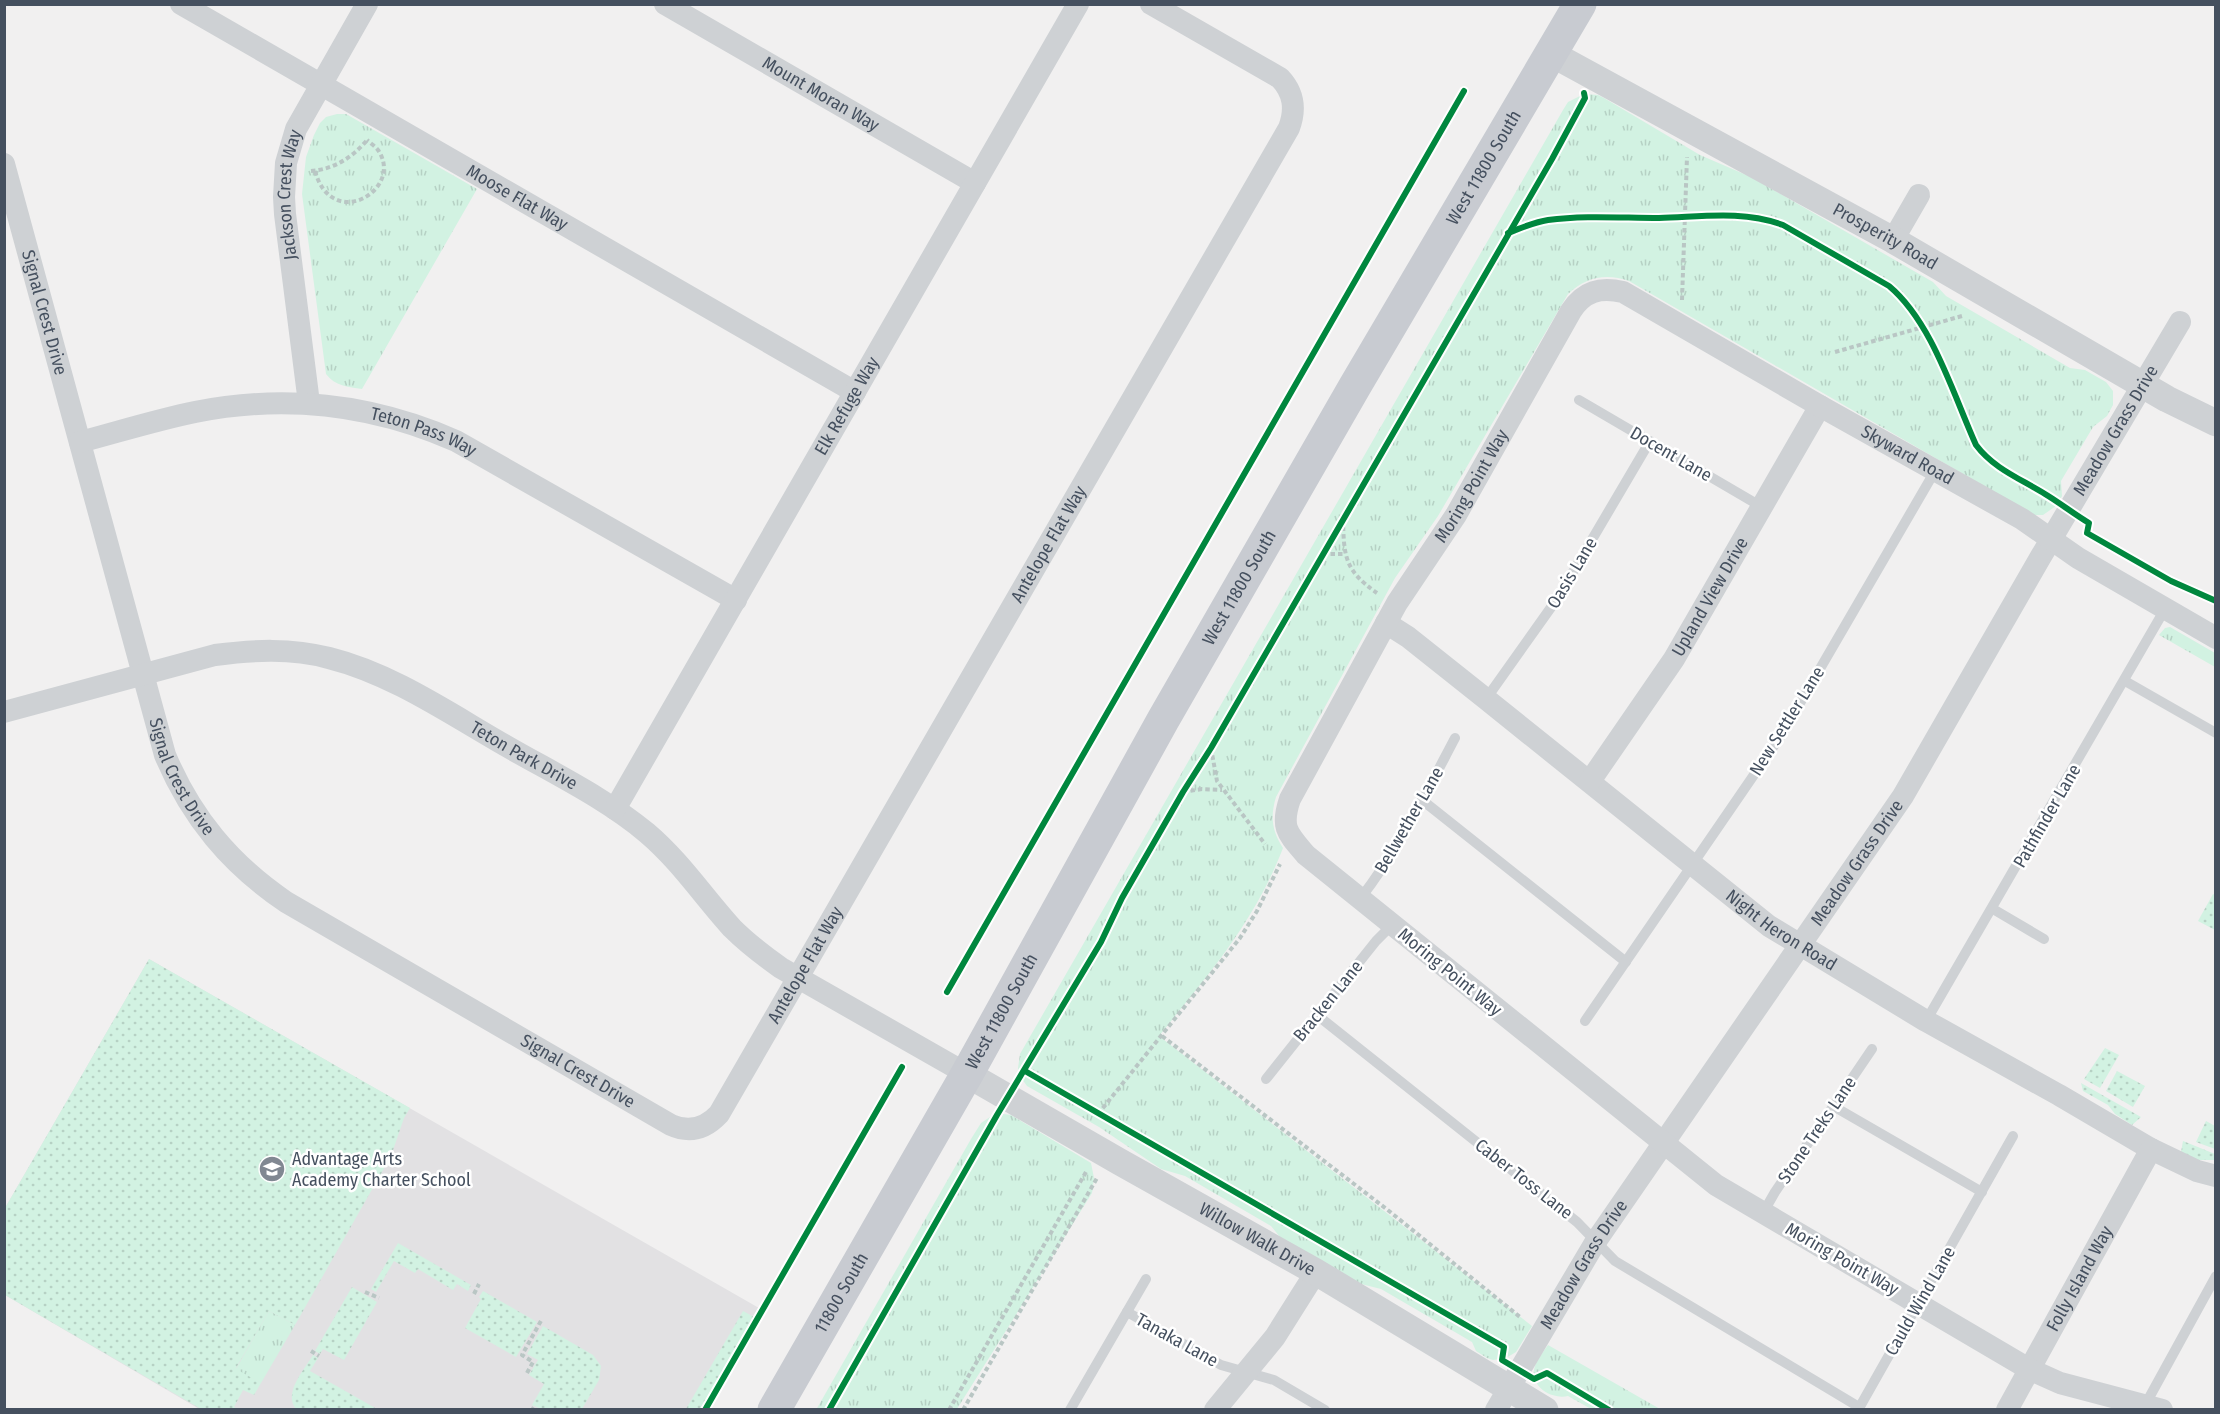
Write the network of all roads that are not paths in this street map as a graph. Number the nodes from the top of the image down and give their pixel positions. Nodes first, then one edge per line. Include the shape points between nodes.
1 (181, 4) edge
2 (367, 4) edge
3 (665, 4) edge
4 (1078, 4) edge
5 (1151, 4) edge
6 (1580, 4) edge
7 (1552, 54) junction
8 (320, 85) junction
9 (4, 164) edge
10 (975, 183) junction
11 (1919, 195) dead end
12 (1893, 240) junction
13 (1592, 291) joint
14 (2181, 322) dead end
15 (2144, 386) junction
16 (855, 392) junction
17 (1579, 400) dead end
18 (309, 403) junction
19 (1820, 406) junction
20 (2216, 423) edge
21 (1650, 441) junction
22 (80, 442) junction
23 (1935, 471) junction
24 (1762, 507) junction
25 (2052, 539) junction
26 (736, 600) junction
27 (2165, 609) junction
28 (1386, 623) junction
29 (2216, 638) edge
30 (143, 674) junction
31 (2125, 681) junction
32 (1486, 699) junction
33 (4, 712) edge
34 (2216, 733) edge
35 (1455, 738) dead end
36 (1590, 781) junction
37 (1422, 800) junction
38 (615, 809) junction
39 (1693, 864) junction
40 (1360, 899) junction
41 (1993, 909) junction
42 (1392, 925) junction
43 (2044, 939) dead end
44 (1800, 945) junction
45 (1626, 962) junction
46 (798, 978) junction
47 (1317, 1015) junction
48 (1585, 1021) dead end
49 (1926, 1021) junction
50 (1872, 1049) dead end
51 (967, 1074) junction
52 (1266, 1079) dead end
53 (1833, 1106) junction
54 (698, 1128) joint
55 (2013, 1136) dead end
56 (1664, 1143) junction
57 (2151, 1149) junction
58 (908, 1176) joint
59 (2216, 1176) edge
60 (1982, 1192) junction
61 (1763, 1213) junction
62 (1596, 1241) junction
63 (1316, 1272) junction
64 (2216, 1276) edge
65 (1146, 1279) dead end
66 (2211, 1295) edge
67 (1918, 1303) junction
68 (1127, 1312) junction
69 (2029, 1369) junction
70 (1246, 1372) junction
71 (1502, 1399) edge
72 (1858, 1408) edge
73 (2150, 1408) edge
74 (774, 1410) edge
75 (1071, 1410) edge
76 (1215, 1410) edge
77 (1325, 1410) edge
78 (1545, 1410) edge
79 (2007, 1410) edge

1 - 8 street, Moose Flat Way
2 - 8 street, Jackson Crest Way
3 - 10 street, Mount Moran Way
4 - 10 street, Elk Refuge Way
5 - 46 street, Antelope Flat Way via 1280,78 1293,100 1292,119
6 - 7 main road, West 11800 South
7 - 12 street, Prosperity Road
7 - 51 main road, West 11800 South via 1162,720
8 - 16 street, Moose Flat Way
8 - 18 street, Jackson Crest Way via 296,129 284,180
9 - 22 street, Signal Crest Drive
10 - 16 street, Elk Refuge Way
11 - 12 street
12 - 15 street, Prosperity Road
13 - 19 street, Skyward Road via 1623,292
13 - 28 street, Moring Point Way via 1571,311 1456,514
14 - 15 street, Meadow Grass Drive
15 - 20 street, Prosperity Road
15 - 25 street, Meadow Grass Drive
16 - 26 street, Elk Refuge Way
17 - 21 lane, Docent Lane
18 - 22 street, Teton Pass Way via 257,403 195,412
18 - 26 street, Teton Pass Way via 377,413 456,441
19 - 23 street, Skyward Road
19 - 24 street, Upland View Drive
21 - 24 lane, Docent Lane
21 - 32 lane, Oasis Lane via 1557,599
22 - 30 street, Signal Crest Drive
23 - 25 street, Skyward Road
23 - 39 lane, New Settler Lane via 1782,734
24 - 36 street, Upland View Drive via 1674,659
25 - 27 street, Skyward Road
25 - 44 street, Meadow Grass Drive via 1903,796
26 - 38 street, Elk Refuge Way
27 - 29 street, Skyward Road
27 - 31 lane, Pathfinder Lane
28 - 32 street, Night Heron Road
28 - 40 street, Moring Point Way via 1285,813 1285,826 1306,855
30 - 33 street, Teton Park Drive
30 - 38 street, Teton Park Drive via 244,651 301,653 336,660 400,686
30 - 54 street, Signal Crest Drive via 165,755 182,793 215,841 248,874 286,902 671,1125
31 - 34 lane
31 - 41 lane, Pathfinder Lane
32 - 36 street, Night Heron Road
35 - 37 lane, Bellwether Lane
36 - 39 street, Night Heron Road
37 - 40 lane, Bellwether Lane
37 - 45 lane
38 - 46 street, Teton Park Drive via 686,870 749,944
39 - 44 street, Night Heron Road via 1769,926
39 - 45 lane, New Settler Lane
40 - 42 street, Moring Point Way
41 - 43 lane
41 - 49 lane, Pathfinder Lane
42 - 47 lane, Bracken Lane
42 - 56 street, Moring Point Way
44 - 49 street, Night Heron Road
44 - 56 street, Meadow Grass Drive
45 - 48 lane, New Settler Lane
46 - 51 street, Teton Park Drive
46 - 54 street, Antelope Flat Way via 719,1114
47 - 52 lane, Bracken Lane
47 - 62 lane, Caber Toss Lane
49 - 57 street, Night Heron Road
50 - 53 lane, Stone Treks Lane
51 - 58 main road, West 11800 South
51 - 63 street, Willow Walk Drive
53 - 60 lane
53 - 61 lane, Stone Treks Lane
55 - 60 lane, Cauld Wind Lane
56 - 61 street, Moring Point Way via 1716,1185
56 - 62 street, Meadow Grass Drive
57 - 59 street, Night Heron Road
57 - 69 street, Folly Island Way
58 - 74 main road, 11800 South
60 - 67 lane, Cauld Wind Lane
61 - 67 street, Moring Point Way
62 - 71 street, Meadow Grass Drive
62 - 72 lane, Caber Toss Lane via 1615,1262
63 - 70 street via 1286,1322
63 - 71 street, Willow Walk Drive
64 - 66 lane
65 - 68 lane
66 - 73 lane
67 - 69 street, Moring Point Way
67 - 72 lane, Cauld Wind Lane
68 - 70 lane, Tanaka Lane via 1221,1365
68 - 75 lane
69 - 73 street, Moring Point Way via 2060,1383
69 - 79 street, Folly Island Way
70 - 76 street
70 - 77 lane, Tanaka Lane via 1274,1380
71 - 78 street, Willow Walk Drive

